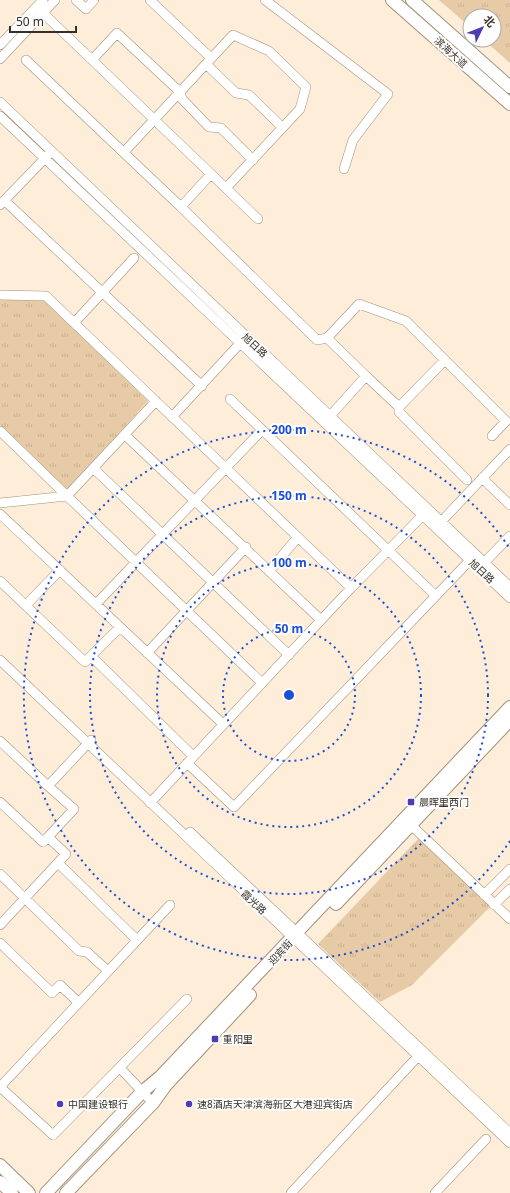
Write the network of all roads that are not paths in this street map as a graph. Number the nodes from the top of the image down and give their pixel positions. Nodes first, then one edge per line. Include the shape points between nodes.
1 (43, 0) edge
2 (55, 0) edge
3 (76, 0) edge
4 (94, 0) edge
5 (150, 0) edge
6 (265, 0) edge
7 (392, 0) edge
8 (412, 0) edge
9 (43, 13) junction
10 (0, 45) edge
11 (0, 60) edge
12 (26, 60) dead end
13 (92, 60) junction
14 (209, 61) junction
15 (510, 87) edge
16 (180, 92) junction
17 (0, 102) edge
18 (510, 104) edge
19 (0, 116) edge
20 (154, 119) junction
21 (282, 127) junction
22 (52, 151) junction
23 (124, 152) junction
24 (45, 158) junction
25 (253, 160) junction
26 (344, 169) dead end
27 (212, 174) junction
28 (226, 188) junction
29 (2, 203) edge
30 (182, 207) junction
31 (258, 219) dead end
32 (134, 258) dead end
33 (103, 292) junction
34 (0, 295) edge
35 (74, 322) junction
36 (327, 338) junction
37 (244, 340) junction
38 (445, 360) junction
39 (366, 376) junction
40 (202, 386) junction
41 (230, 399) dead end
42 (156, 402) junction
43 (400, 407) junction
44 (330, 416) junction
45 (172, 417) junction
46 (262, 430) junction
47 (0, 431) edge
48 (125, 435) junction
49 (492, 436) dead end
50 (510, 449) edge
51 (93, 468) junction
52 (226, 468) junction
53 (482, 478) junction
54 (467, 480) dead end
55 (67, 496) junction
56 (195, 500) junction
57 (0, 503) edge
58 (510, 505) edge
59 (425, 513) junction
60 (0, 514) edge
61 (438, 525) junction
62 (162, 534) junction
63 (510, 536) edge
64 (298, 537) junction
65 (246, 548) junction
66 (388, 551) junction
67 (472, 557) junction
68 (136, 561) junction
69 (482, 566) junction
70 (60, 570) junction
71 (270, 570) junction
72 (0, 581) edge
73 (213, 582) junction
74 (510, 587) edge
75 (351, 588) junction
76 (434, 595) junction
77 (510, 598) edge
78 (96, 604) junction
79 (26, 605) junction
80 (187, 610) junction
81 (321, 620) junction
82 (120, 627) junction
83 (0, 652) edge
84 (147, 653) junction
85 (289, 655) junction
86 (90, 656) junction
87 (0, 660) edge
88 (262, 683) junction
89 (510, 707) edge
90 (510, 720) edge
91 (223, 724) junction
92 (0, 740) edge
93 (89, 741) junction
94 (190, 760) junction
95 (48, 786) junction
96 (152, 801) junction
97 (0, 802) edge
98 (411, 825) junction
99 (48, 837) junction
100 (58, 863) junction
101 (510, 869) edge
102 (0, 874) edge
103 (510, 889) edge
104 (484, 895) junction
105 (25, 898) junction
106 (170, 905) dead end
107 (494, 905) junction
108 (510, 919) edge
109 (0, 925) edge
110 (298, 938) junction
111 (138, 940) junction
112 (0, 943) edge
113 (108, 971) junction
114 (187, 999) dead end
115 (78, 1002) junction
116 (421, 1054) junction
117 (120, 1068) junction
118 (0, 1087) edge
119 (142, 1092) junction
120 (153, 1103) junction
121 (507, 1130) edge
122 (486, 1139) dead end
123 (510, 1143) edge
124 (0, 1165) edge
125 (0, 1182) edge
126 (12, 1193) edge
127 (29, 1193) edge
128 (46, 1193) edge
129 (66, 1193) edge
130 (291, 1193) edge
131 (435, 1193) edge

1 - 10 street
2 - 9 street
3 - 4 street via 86,9
5 - 14 street
6 - 26 street via 388,94 353,140
7 - 18 main road, 滨海大道
8 - 15 main road, 滨海大道
9 - 11 street
9 - 13 street
12 - 23 street
13 - 16 street via 118,34
13 - 20 street
14 - 16 street
14 - 21 street via 236,93 249,95
14 - 21 street via 233,35 269,51 306,87 300,109
16 - 20 street
16 - 25 street via 182,100 208,127 221,128
17 - 22 street, 旭日路
19 - 24 street, 旭日路
20 - 23 street
20 - 27 street
21 - 25 street
22 - 24 street
22 - 37 street, 旭日路
23 - 30 street
24 - 29 street
24 - 37 street, 旭日路
25 - 28 street
27 - 28 street
27 - 30 street
28 - 31 street
29 - 33 street
30 - 36 street via 317,340
32 - 33 street
33 - 35 street
33 - 40 street
34 - 35 street via 46,296
35 - 42 street
36 - 38 street via 359,304 406,321
36 - 39 street
37 - 40 street
37 - 44 street, 旭日路
37 - 59 street, 旭日路
38 - 43 street
38 - 49 street via 506,421
39 - 43 street
39 - 44 street
40 - 45 street
41 - 46 street
42 - 45 street
42 - 48 street
43 - 54 street via 399,412
44 - 59 street, 旭日路
45 - 52 street
46 - 52 street
46 - 66 street
47 - 55 street
48 - 51 street
48 - 56 street
50 - 53 street
51 - 55 street
51 - 62 street
52 - 56 street
52 - 64 street
53 - 58 street
53 - 61 street
55 - 57 street
55 - 68 street
56 - 62 street
56 - 65 street
59 - 61 street, 旭日路
59 - 66 street
60 - 70 street
61 - 67 street, 旭日路
62 - 68 street
62 - 73 street
63 - 69 street
64 - 71 street
64 - 75 street
65 - 71 street
65 - 73 street
66 - 75 street
66 - 76 street
67 - 69 street, 旭日路
67 - 76 street
68 - 78 street
68 - 80 street
69 - 74 street, 旭日路
69 - 77 street, 旭日路
70 - 78 street
70 - 79 street
71 - 81 street
72 - 79 street
73 - 80 street
73 - 85 street
75 - 81 street
76 - 94 street via 234,807
78 - 82 street
79 - 86 street via 85,662
80 - 84 street
80 - 88 street
81 - 85 street
82 - 84 street
82 - 86 street
83 - 93 street, 霞光路
84 - 91 street
85 - 88 street
86 - 94 street
87 - 93 street, 霞光路
88 - 91 street
89 - 110 main road, 迎宾街
90 - 98 main road, 迎宾街
91 - 94 street
92 - 95 street
93 - 95 street
93 - 96 street, 霞光路
94 - 96 street
95 - 99 street via 74,809
96 - 110 street, 霞光路
97 - 99 street via 43,842
98 - 104 street
98 - 110 main road, 迎宾街
99 - 100 street via 66,854
100 - 105 street
100 - 111 street
101 - 104 street
102 - 105 street
103 - 107 street
104 - 107 street
105 - 109 street
105 - 113 street via 79,951 87,952
106 - 111 street
107 - 108 street
110 - 116 street, 霞光路
110 - 119 main road, 迎宾街 via 160,1078
110 - 120 main road, 迎宾街 via 166,1085
111 - 113 street
112 - 115 street via 52,993 60,985
113 - 115 street
114 - 117 street
115 - 118 street
116 - 121 street, 霞光路
116 - 130 street
117 - 118 street via 53,1136
117 - 119 street
119 - 120 street
119 - 128 main road, 迎宾街
120 - 129 main road, 迎宾街
121 - 123 street, 霞光路
122 - 131 street
124 - 127 main road
125 - 126 main road

